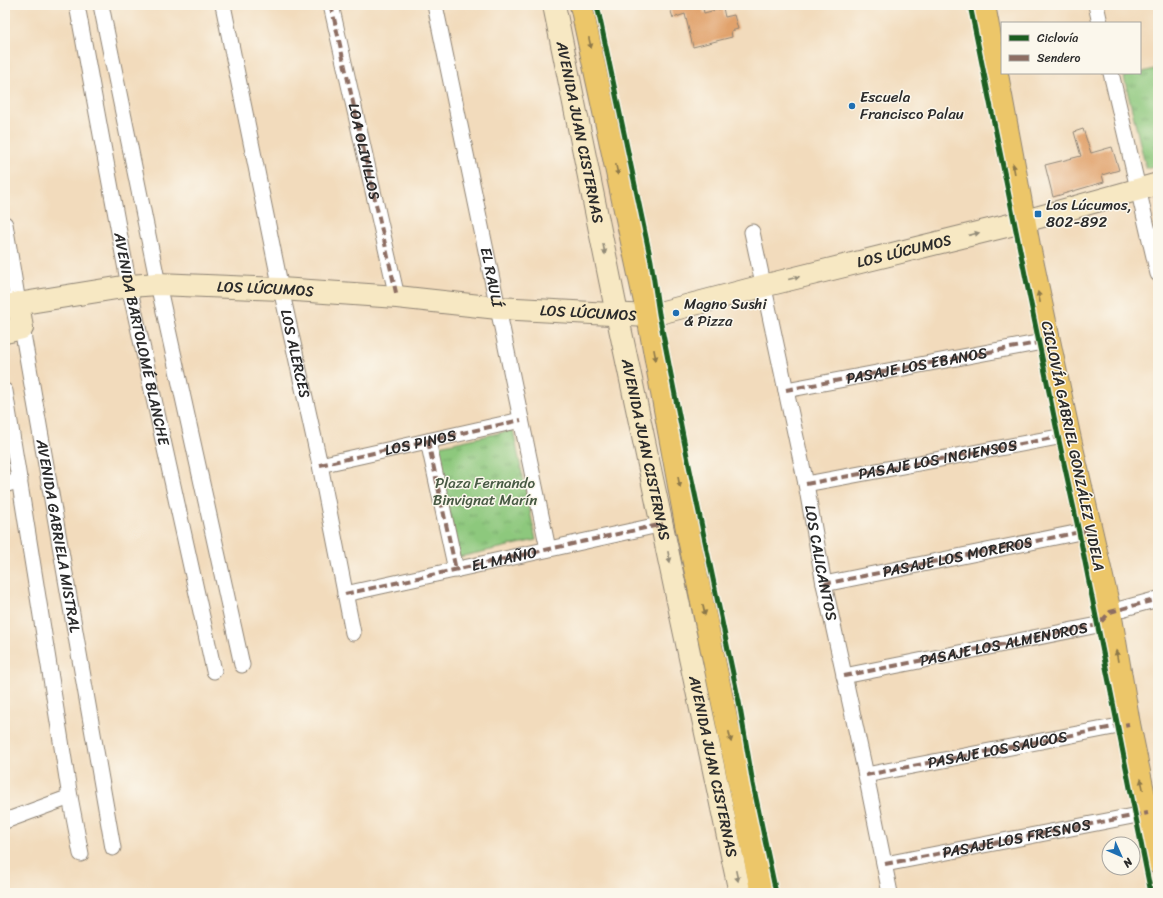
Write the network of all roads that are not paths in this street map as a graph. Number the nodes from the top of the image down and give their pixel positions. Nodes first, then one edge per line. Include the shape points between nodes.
1 (77, 5) edge
2 (101, 5) edge
3 (223, 5) edge
4 (331, 5) edge
5 (435, 5) edge
6 (554, 5) edge
7 (582, 5) edge
8 (984, 5) edge
9 (1096, 5) edge
10 (1100, 22) edge
11 (1111, 74) edge
12 (1148, 187) edge
13 (1024, 221) junction
14 (5, 224) edge
15 (752, 232) dead end
16 (1158, 274) edge
17 (158, 284) junction
18 (129, 286) junction
19 (763, 286) junction
20 (281, 289) junction
21 (397, 297) junction
22 (12, 304) edge
23 (498, 308) junction
24 (617, 314) junction
25 (648, 316) junction
26 (14, 330) edge
27 (1048, 341) junction
28 (786, 390) junction
29 (5, 391) edge
30 (521, 420) junction
31 (1068, 435) junction
32 (428, 441) junction
33 (320, 465) junction
34 (20, 480) junction
35 (806, 484) junction
36 (5, 485) edge
37 (663, 524) junction
38 (1090, 530) junction
39 (548, 549) junction
40 (456, 570) junction
41 (824, 584) junction
42 (345, 594) junction
43 (1158, 599) edge
44 (1110, 612) junction
45 (354, 632) dead end
46 (242, 665) dead end
47 (214, 671) dead end
48 (844, 676) junction
49 (1129, 724) junction
50 (866, 775) junction
51 (70, 797) junction
52 (1148, 813) junction
53 (5, 821) edge
54 (113, 848) dead end
55 (81, 854) dead end
56 (1158, 863) edge
57 (885, 864) junction
58 (740, 893) edge
59 (762, 893) edge
60 (890, 893) edge

1 - 18 street, AVENIDA BARTOLOMÉ BLANCHE
2 - 17 street, AVENIDA BARTOLOMÉ BLANCHE
3 - 20 street, LOS ALERCES
4 - 21 street, LOA OLIVILLOS
5 - 23 street, EL RAULÍ
6 -> 24 street, AVENIDA JUAN CISTERNAS
7 -> 25 main road, AVENIDA JUAN CISTERNAS
13 -> 8 main road
9 - 10 street
11 - 12 street
12 - 13 street, LOS LÚCUMOS
12 - 16 street
19 -> 13 street, LOS LÚCUMOS
27 -> 13 main road
14 - 22 street, AVENIDA GABRIELA MISTRAL
15 - 19 street, LOS CALICANTOS
17 - 18 street, LOS LÚCUMOS
17 - 20 street, LOS LÚCUMOS
17 - 46 street, AVENIDA BARTOLOMÉ BLANCHE
18 - 22 street, LOS LÚCUMOS
18 - 47 street, AVENIDA BARTOLOMÉ BLANCHE
19 - 25 street, LOS LÚCUMOS
19 - 28 street, LOS CALICANTOS
20 - 21 street, LOS LÚCUMOS
20 - 33 street, LOS ALERCES
21 - 23 street, LOS LÚCUMOS
22 - 26 street, AVENIDA GABRIELA MISTRAL
23 - 24 street, LOS LÚCUMOS
23 - 30 street, EL RAULÍ
24 - 25 street, LOS LÚCUMOS
24 - 37 street, AVENIDA JUAN CISTERNAS
25 -> 59 main road, AVENIDA JUAN CISTERNAS via 686,524
26 - 54 street, AVENIDA GABRIELA MISTRAL
27 - 28 street, PASAJE LOS EBANOS
27 - 31 main road
28 - 35 street, LOS CALICANTOS
29 - 34 street, AVENIDA GABRIELA MISTRAL
30 - 32 street, LOS PINOS
30 - 39 street, EL RAULÍ
31 - 35 street, PASAJE LOS INCIENSOS
31 - 38 main road
32 - 33 street, LOS PINOS
32 - 40 street
33 - 42 street, LOS ALERCES
34 - 36 street
34 - 51 street, AVENIDA GABRIELA MISTRAL
35 - 41 street, LOS CALICANTOS
37 - 39 street, EL MAÑIO
37 -> 58 street, AVENIDA JUAN CISTERNAS
38 - 41 street, PASAJE LOS MOREROS
38 - 44 main road
39 - 40 street, EL MAÑIO
40 - 42 street, EL MAÑIO
41 - 48 street, LOS CALICANTOS
42 - 45 street, LOS ALERCES
43 - 44 street, PASAJE LOS ALMENDROS
44 - 48 street, PASAJE LOS ALMENDROS via 1098,625
49 -> 44 main road
48 - 50 street, LOS CALICANTOS
49 - 50 street, PASAJE LOS SAUCOS
52 -> 49 main road
50 - 57 street, LOS CALICANTOS
51 - 53 street
51 - 55 street, AVENIDA GABRIELA MISTRAL
52 - 56 main road
52 - 57 street, PASAJE LOS FRESNOS
57 - 60 street, LOS CALICANTOS

